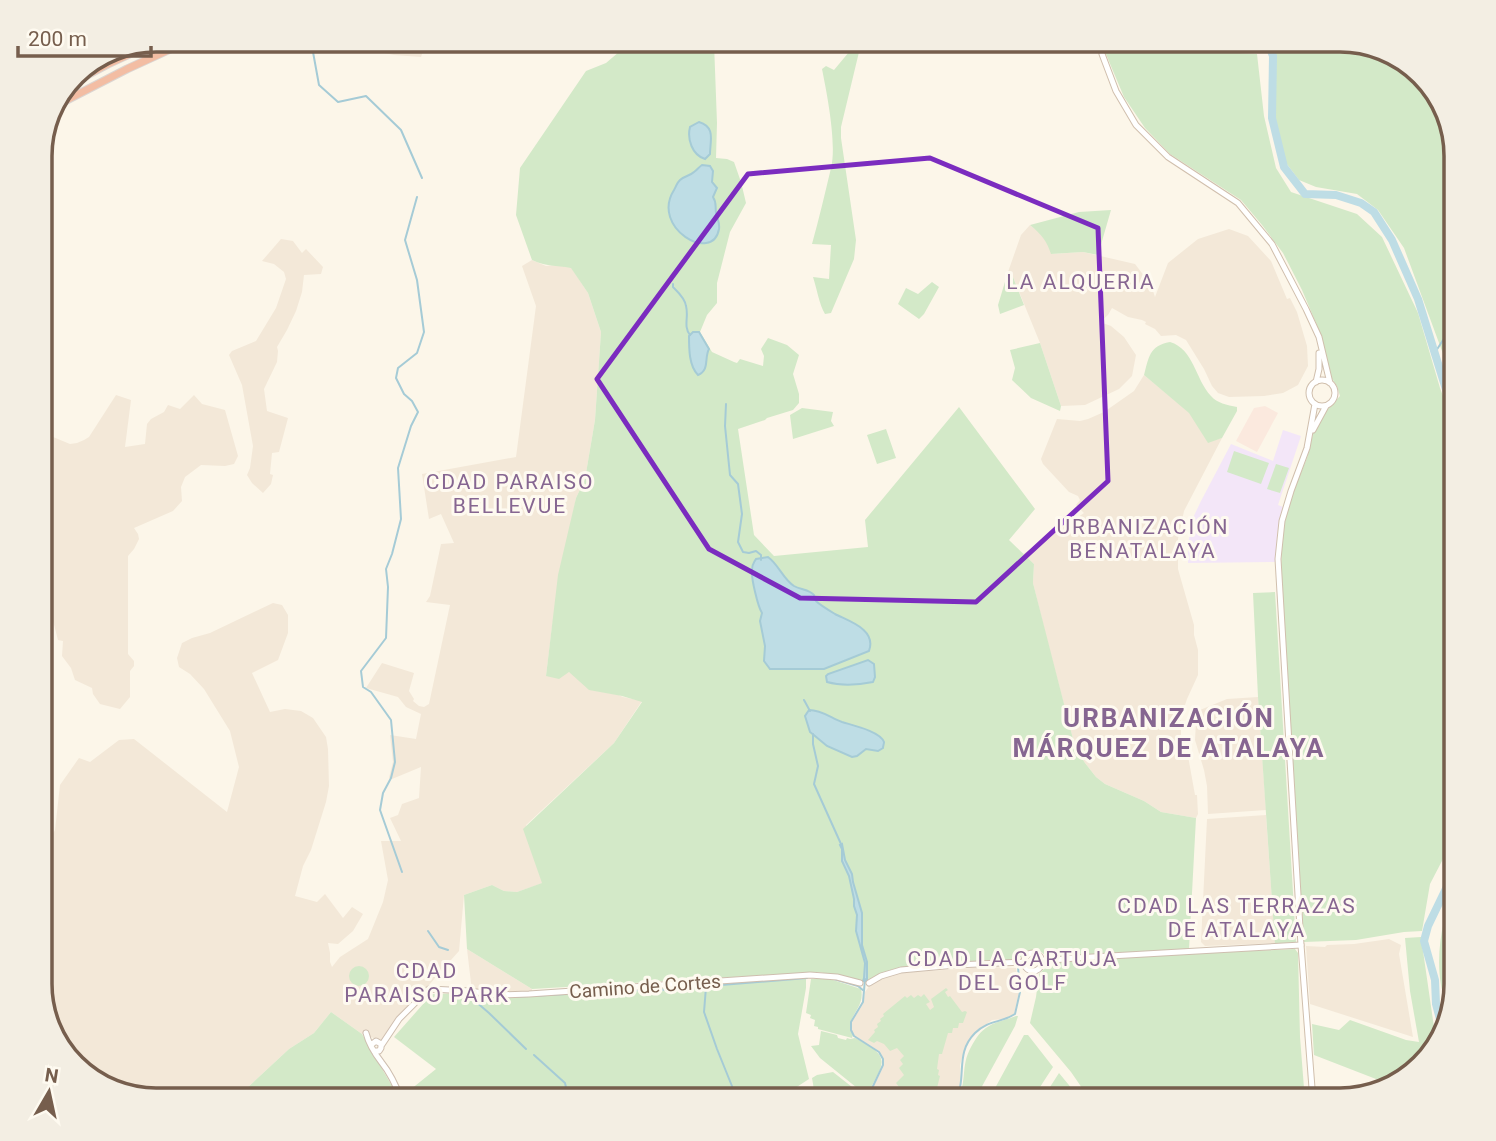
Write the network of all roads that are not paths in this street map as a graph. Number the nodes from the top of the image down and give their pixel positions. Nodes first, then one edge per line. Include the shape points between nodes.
1 (164, 52) edge
2 (1102, 54) tunnel mouth
3 (71, 98) edge
4 (1314, 326) junction
5 (1316, 382) junction
6 (1330, 383) junction
7 (1315, 404) junction
8 (1326, 406) junction
9 (1310, 439) junction
10 (1301, 945) junction
11 (1042, 961) junction
12 (1023, 962) junction
13 (869, 982) dead end
14 (860, 983) dead end
15 (397, 1088) edge
16 (1312, 1088) edge

1 - 3 highway
2 - 4 main road via 1136,125 1168,157 1238,203 1272,244
4 - 5 main road via 1320,355
4 - 6 main road
5 - 6 main road
5 - 7 main road via 1310,393
6 - 8 main road via 1335,394
7 - 8 main road
7 - 9 main road
8 - 9 main road
9 - 10 main road via 1282,522 1278,559
10 - 11 main road
10 - 16 main road
11 - 12 main road via 1029,954
11 - 12 main road via 1034,970
12 - 13 main road via 901,970
14 - 15 main road, Camino de Cortes via 810,975 529,994 429,989 377,1046

